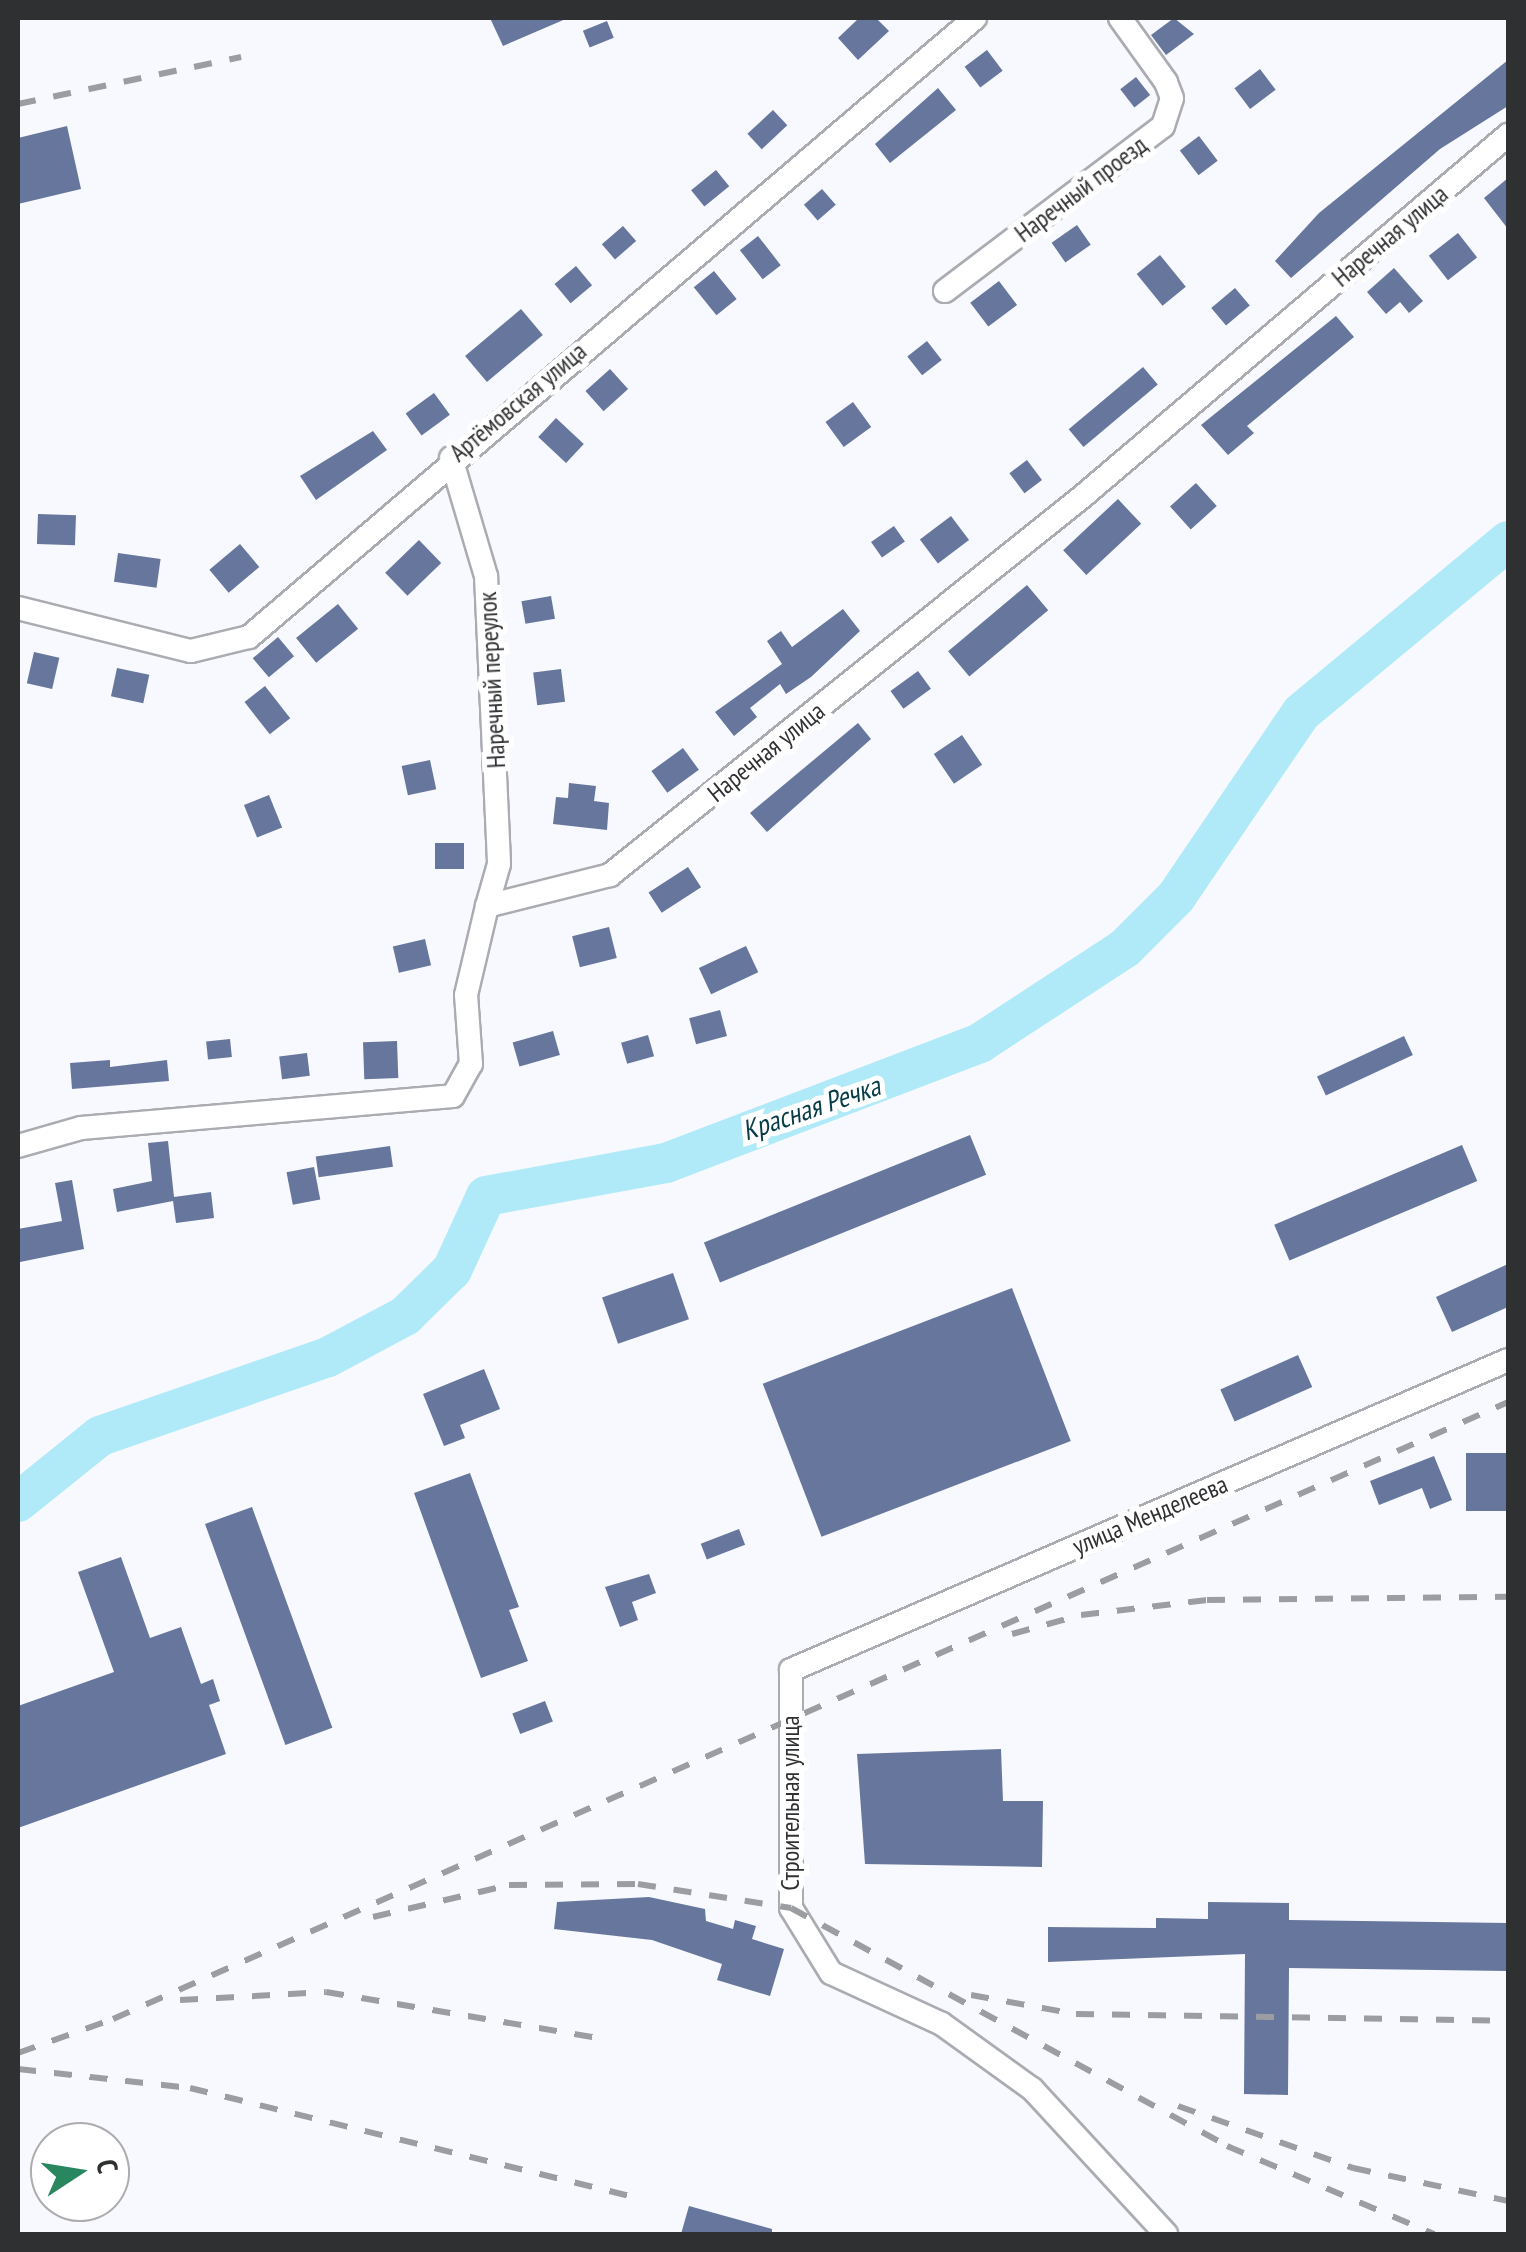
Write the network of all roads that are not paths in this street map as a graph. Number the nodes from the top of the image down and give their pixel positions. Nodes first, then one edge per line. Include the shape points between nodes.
1 (975, 18) edge
2 (1120, 18) edge
3 (1508, 136) edge
4 (945, 291) dead end
5 (451, 458) junction
6 (18, 608) edge
7 (487, 906) junction
8 (18, 1146) edge
9 (1508, 1360) edge
10 (791, 1670) joint
11 (1166, 2234) edge

1 - 5 street, Артёмовская улица
2 - 4 street, Наречный проезд via 1166,82 1172,98 1163,126
3 - 7 street, Наречная улица via 1083,496 610,876
5 - 6 street, Артёмовская улица via 227,647 171,648
5 - 7 street, Наречный переулок via 486,576 500,849
7 - 8 street via 466,996 471,1064 453,1096 81,1128
9 - 10 street, улица Менделеева
10 - 11 street, Строительная улица via 791,1908 832,1974 942,2024 1032,2089

